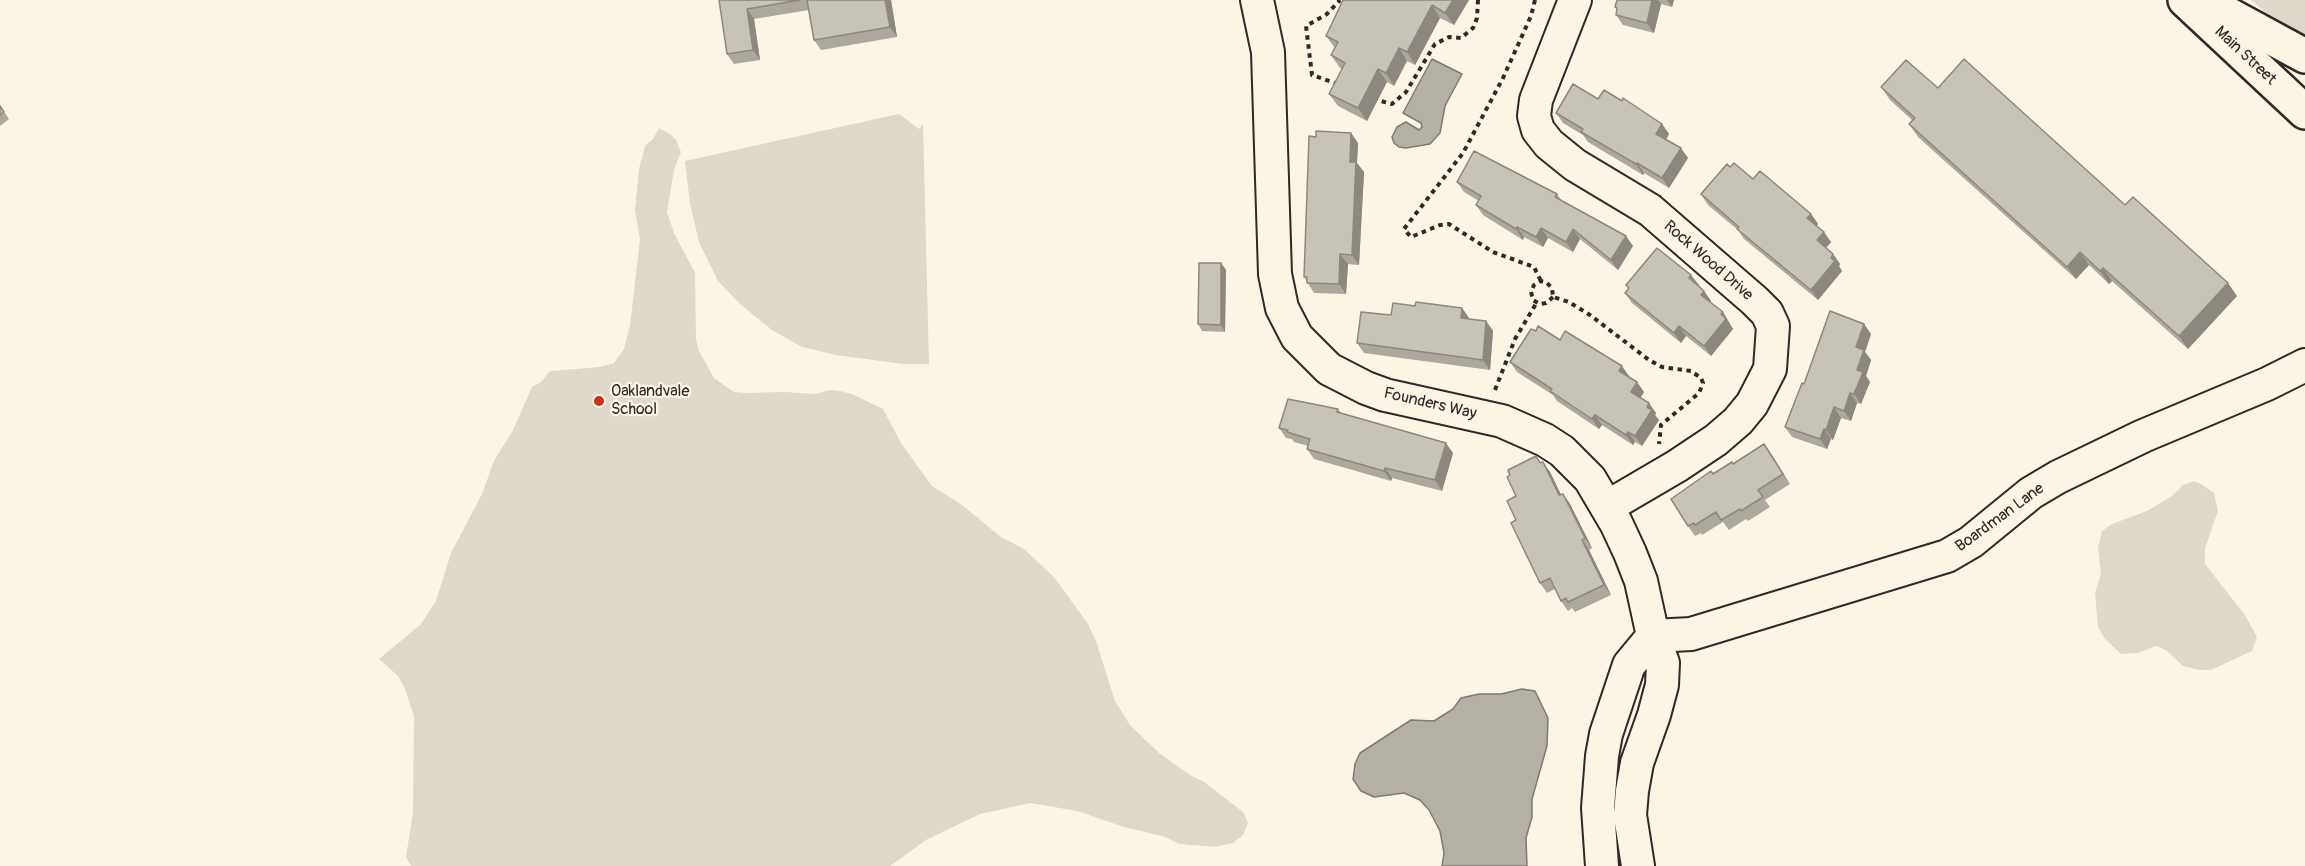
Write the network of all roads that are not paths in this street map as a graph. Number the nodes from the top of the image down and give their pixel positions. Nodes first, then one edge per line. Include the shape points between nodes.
1 (1257, 0) edge
2 (1575, 0) edge
3 (2185, 0) edge
4 (2202, 0) edge
5 (2305, 56) edge
6 (2305, 112) edge
7 (2305, 365) edge
8 (2305, 383) edge
9 (2267, 384) junction
10 (1607, 507) junction
11 (1653, 636) junction
12 (1602, 866) edge
13 (1638, 866) edge

1 - 10 street, Founders Way via 1268,52 1275,274 1279,299 1297,337 1329,369 1385,395 1485,417 1530,432 1562,451 1590,479
2 - 10 street, Rock Wood Drive via 1536,100 1534,116 1538,130 1562,155 1650,210 1755,301 1773,326 1770,369 1752,404 1738,421 1677,466
3 - 6 main road, Main Street
4 - 5 main road
7 - 9 street, Boardman Lane
8 - 9 street, Boardman Lane
9 - 11 street, Boardman Lane via 2058,477 2031,493 1971,542 1941,558 1691,634
10 - 11 street, Founders Way via 1641,581
11 - 12 street via 1629,665 1606,734 1598,808
11 - 13 street, Founders Way via 1663,663 1662,686 1632,790 1630,815

